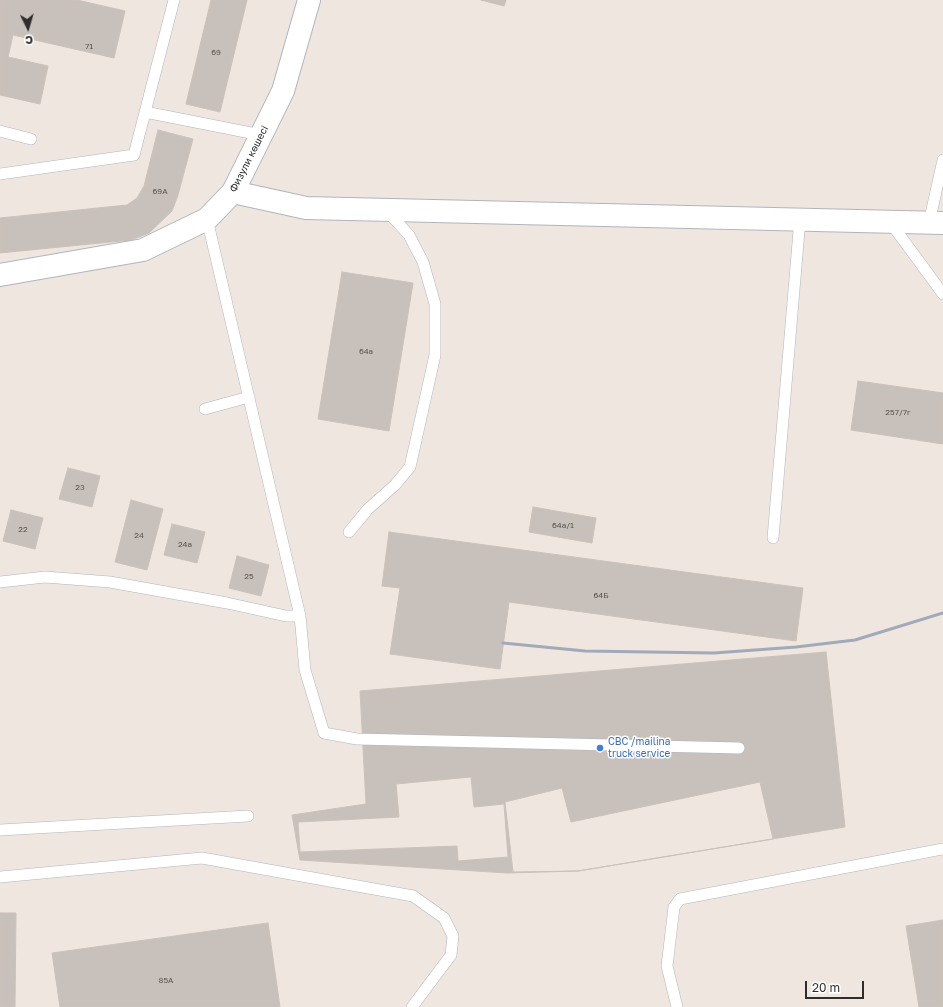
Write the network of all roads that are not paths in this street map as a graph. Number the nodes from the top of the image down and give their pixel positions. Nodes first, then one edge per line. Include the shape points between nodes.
1 (174, 0) edge
2 (309, 0) edge
3 (145, 112) junction
4 (0, 132) edge
5 (261, 136) junction
6 (31, 138) dead end
7 (943, 160) edge
8 (0, 174) edge
9 (234, 192) junction
10 (387, 210) junction
11 (207, 219) junction
12 (800, 220) junction
13 (890, 222) junction
14 (936, 223) edge
15 (0, 275) edge
16 (943, 294) edge
17 (249, 397) junction
18 (205, 409) dead end
19 (349, 532) dead end
20 (773, 538) dead end
21 (0, 582) edge
22 (300, 616) junction
23 (739, 748) dead end
24 (248, 816) dead end
25 (0, 830) edge
26 (943, 849) edge
27 (0, 877) edge
28 (412, 1007) edge
29 (677, 1007) edge

1 - 3 lane
2 - 5 street, Физули көшесі via 282,91
3 - 5 lane
3 - 8 lane via 134,155
4 - 6 lane
5 - 9 street, Физули көшесі
7 - 14 lane
9 - 10 street via 306,208
9 - 11 street, Физули көшесі
10 - 12 street
10 - 19 lane via 409,235 423,262 435,304 435,355 410,467
11 - 15 street, Физули көшесі via 143,250
11 - 17 lane
12 - 13 street
12 - 20 lane
13 - 14 street
13 - 16 lane
17 - 18 lane
17 - 22 lane
21 - 22 lane via 46,577 110,582 286,616
22 - 23 lane via 306,670 324,733 357,739
24 - 25 lane
26 - 29 lane via 680,899 674,907 667,966
27 - 28 lane via 202,858 413,896 444,918 453,936 451,955

